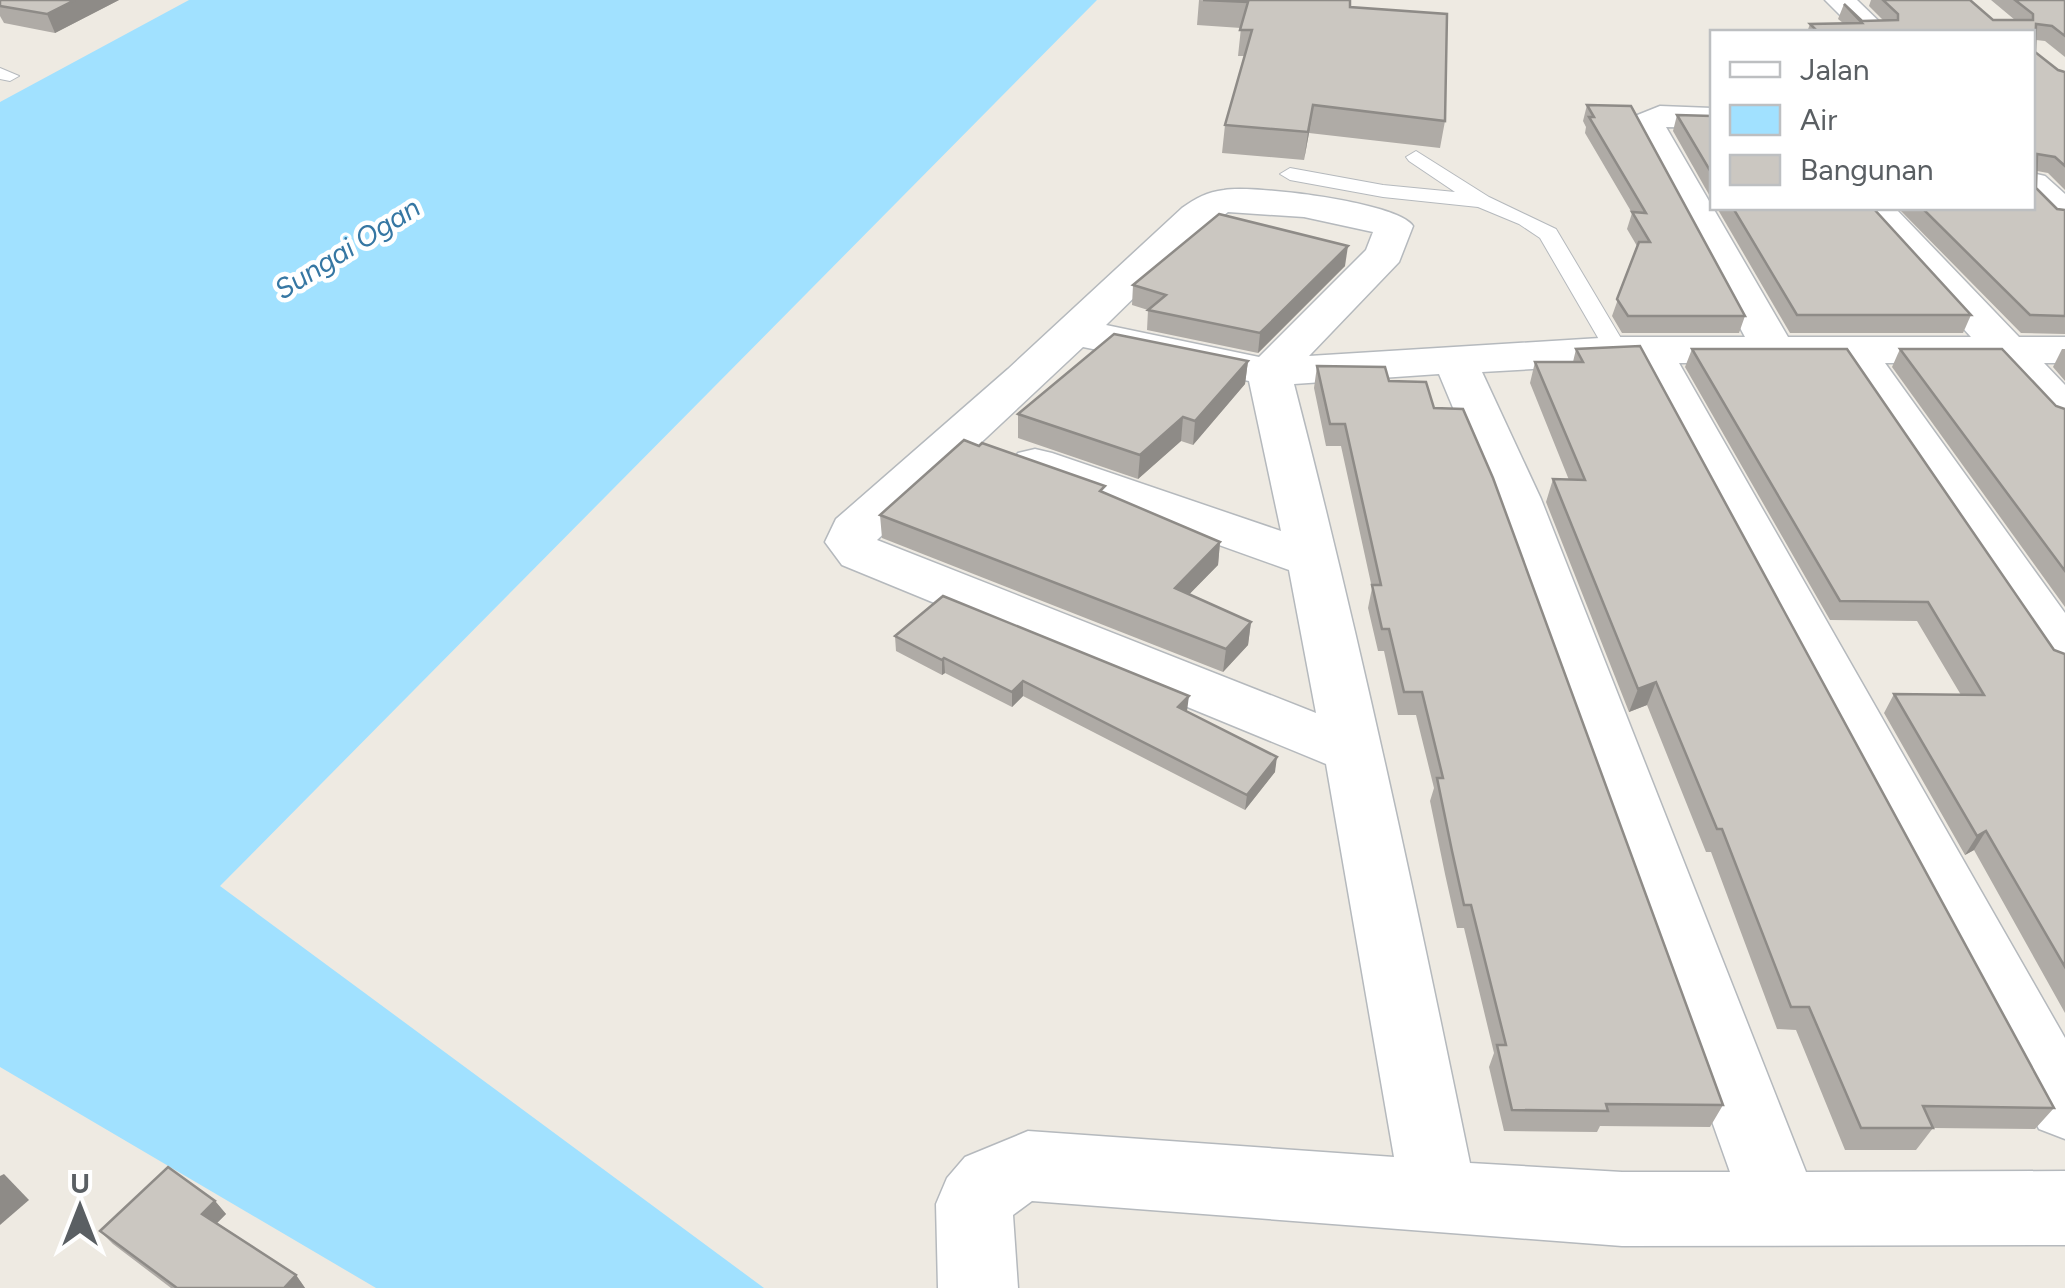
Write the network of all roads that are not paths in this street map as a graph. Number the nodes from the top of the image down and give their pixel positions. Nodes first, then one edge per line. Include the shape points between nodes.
1 (1840, 0) edge
2 (1872, 30) edge
3 (1710, 118) edge
4 (1416, 157) dead end
5 (1290, 174) dead end
6 (2035, 187) edge
7 (1482, 202) junction
8 (1876, 210) edge
9 (2065, 215) edge
10 (1074, 332) junction
11 (2010, 350) junction
12 (2065, 350) edge
13 (1633, 351) junction
14 (1774, 351) junction
15 (1854, 352) junction
16 (1456, 362) junction
17 (1269, 372) junction
18 (2065, 412) edge
19 (961, 438) junction
20 (1315, 561) junction
21 (2065, 654) edge
22 (1355, 752) junction
23 (2065, 1106) edge
24 (1439, 1197) junction
25 (1782, 1208) junction
26 (2065, 1208) edge
27 (978, 1272) edge

1 - 2 street
3 - 14 street via 1660,116 1647,124
4 - 7 lane
5 - 7 lane
6 - 9 street
7 - 13 lane via 1548,234
8 - 11 street
10 - 17 street
10 - 17 street via 1213,203 1248,200 1373,217 1394,226 1385,254
10 - 19 street
11 - 12 street
11 - 15 street
11 - 18 street
13 - 14 street
13 - 16 street
13 - 23 street
14 - 15 street
15 - 21 street
16 - 17 street
16 - 25 street via 1516,499
17 - 20 street
19 - 20 street
19 - 22 street via 854,530 850,542 860,553
20 - 22 street
22 - 24 street
24 - 25 street via 1622,1208
24 - 27 street via 1028,1166 992,1182 974,1204
25 - 26 street

